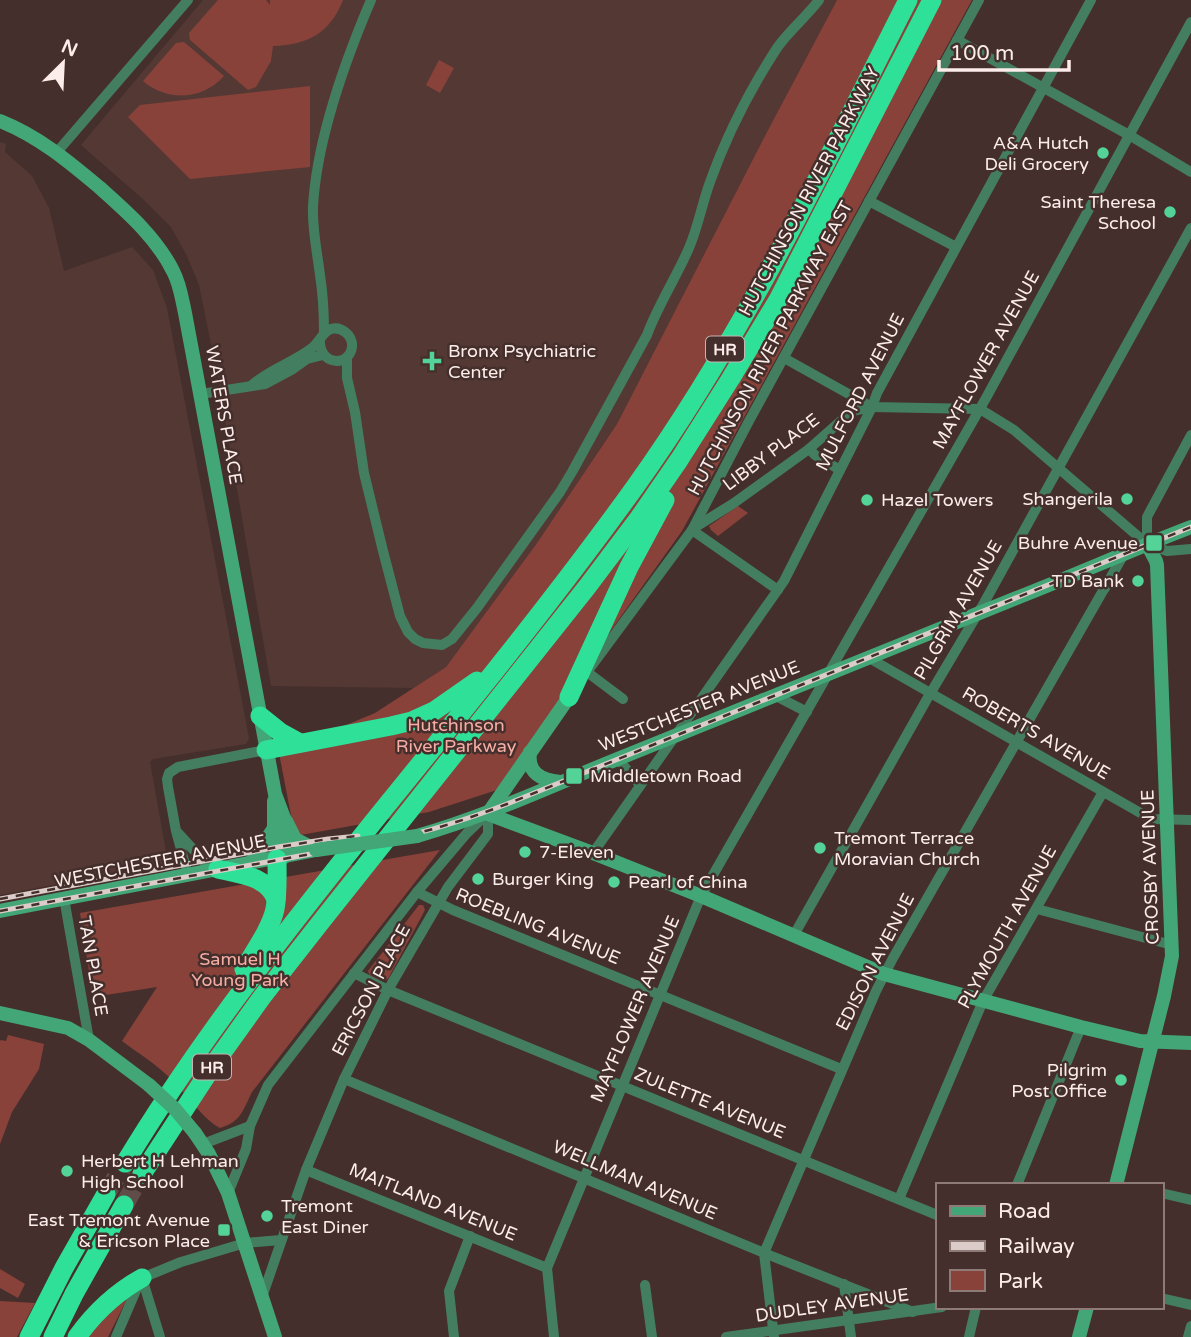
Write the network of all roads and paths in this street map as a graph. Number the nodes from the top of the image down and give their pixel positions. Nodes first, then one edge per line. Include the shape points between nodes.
1 (188, 0) edge
2 (371, 0) edge
3 (819, 0) edge
4 (908, 0) edge
5 (932, 0) edge
6 (979, 0) edge
7 (1091, 0) edge
8 (1191, 22) edge
9 (957, 40) junction
10 (1043, 88) junction
11 (0, 121) edge
12 (1129, 135) junction
13 (57, 152) junction
14 (1191, 172) edge
15 (869, 201) junction
16 (1191, 228) edge
17 (956, 247) junction
18 (324, 306) junction
19 (337, 328) junction
20 (322, 336) junction
21 (347, 357) junction
22 (328, 358) junction
23 (784, 358) junction
24 (347, 378) junction
25 (731, 378) junction
26 (251, 386) junction
27 (201, 394) junction
28 (872, 407) junction
29 (980, 409) junction
30 (1191, 435) edge
31 (809, 449) junction
32 (1059, 469) junction
33 (840, 470) junction
34 (1191, 527) edge
35 (692, 530) junction
36 (1147, 544) junction
37 (1191, 550) edge
38 (1124, 554) junction
39 (1078, 573) junction
40 (1105, 588) junction
41 (778, 590) junction
42 (977, 614) junction
43 (869, 658) junction
44 (496, 669) junction
45 (587, 672) junction
46 (826, 676) junction
47 (931, 693) junction
48 (776, 696) junction
49 (569, 697) junction
50 (623, 699) dead end
51 (807, 712) junction
52 (261, 716) junction
53 (673, 737) junction
54 (1017, 742) junction
55 (300, 743) junction
56 (267, 750) junction
57 (530, 752) junction
58 (618, 759) junction
59 (560, 782) junction
60 (640, 785) junction
61 (1103, 792) junction
62 (488, 818) junction
63 (1191, 820) edge
64 (1167, 821) junction
65 (279, 823) junction
66 (450, 827) junction
67 (176, 831) junction
68 (316, 850) junction
69 (453, 850) junction
70 (593, 853) junction
71 (280, 858) junction
72 (251, 863) junction
73 (215, 869) junction
74 (188, 874) junction
75 (417, 892) junction
76 (701, 896) junction
77 (64, 898) junction
78 (276, 899) junction
79 (438, 903) junction
80 (1037, 909) junction
81 (0, 911) edge
82 (793, 935) junction
83 (1172, 945) junction
84 (354, 973) junction
85 (884, 974) junction
86 (388, 990) junction
87 (659, 995) junction
88 (983, 1001) junction
89 (0, 1013) edge
90 (1081, 1027) junction
91 (211, 1031) junction
92 (89, 1040) junction
93 (1153, 1041) junction
94 (1191, 1043) edge
95 (841, 1069) junction
96 (344, 1079) junction
97 (621, 1086) junction
98 (250, 1126) junction
99 (199, 1138) junction
100 (804, 1161) junction
101 (125, 1163) tunnel mouth
102 (306, 1170) junction
103 (142, 1174) tunnel mouth
104 (585, 1178) junction
105 (1018, 1183) edge
106 (1121, 1183) edge
107 (228, 1193) junction
108 (1163, 1193) edge
109 (106, 1194) tunnel mouth
110 (899, 1199) junction
111 (1191, 1200) edge
112 (124, 1205) tunnel mouth
113 (936, 1215) edge
114 (470, 1236) junction
115 (281, 1240) junction
116 (245, 1243) junction
117 (764, 1253) junction
118 (547, 1268) junction
119 (142, 1278) junction
120 (844, 1284) junction
121 (645, 1285) dead end
122 (262, 1297) junction
123 (134, 1299) junction
124 (1163, 1299) edge
125 (149, 1302) junction
126 (1191, 1306) edge
127 (936, 1308) edge
128 (976, 1309) edge
129 (1086, 1309) edge
130 (913, 1312) junction
131 (848, 1320) junction
132 (1191, 1326) edge
133 (773, 1334) edge
134 (29, 1337) edge
135 (53, 1337) edge
136 (77, 1337) edge
137 (116, 1337) edge
138 (160, 1337) edge
139 (275, 1337) edge
140 (454, 1337) edge
141 (554, 1337) edge
142 (652, 1337) edge
143 (726, 1337) edge
144 (851, 1337) edge
145 (969, 1337) edge
146 (1079, 1337) edge
147 (1188, 1337) edge

1 - 13 street
2 - 18 street via 331,111 313,204
3 - 24 street via 778,46 739,116 711,180 690,246 572,472 477,608 442,645 415,639 400,616 364,473
4 - 44 highway, HUTCHINSON RIVER PARKWAY / HR via 784,244 712,370 627,498
5 - 25 highway, HUTCHINSON RIVER PARKWAY / HR via 783,289
6 - 9 street, HUTCHINSON RIVER PARKWAY EAST
7 - 10 street, MULFORD AVENUE
8 - 12 street, MAYFLOWER AVENUE
9 - 10 street
9 - 15 street, HUTCHINSON RIVER PARKWAY EAST
10 - 12 street
10 - 17 street, MULFORD AVENUE
11 - 13 main road, WATERS PLACE
12 - 14 street
12 - 29 street, MAYFLOWER AVENUE
13 - 27 main road, WATERS PLACE via 136,221 174,272
15 - 17 street
15 - 23 street, HUTCHINSON RIVER PARKWAY EAST
16 - 32 street, PILGRIM AVENUE
17 - 28 street, MULFORD AVENUE
18 - 19 street
18 - 20 street
19 - 20 street
19 - 21 street via 352,340
20 - 22 street via 319,348
20 - 26 street via 313,348 262,375
21 - 22 street via 339,361
21 - 24 street
22 - 24 street
22 - 26 street via 307,359 265,384
23 - 28 street
23 - 35 street, HUTCHINSON RIVER PARKWAY EAST
25 - 49 highway via 698,447 641,543
25 - 103 highway, HUTCHINSON RIVER PARKWAY / HR via 671,472 587,587 248,1016
26 - 27 street
27 - 52 main road, WATERS PLACE
28 - 29 street
28 - 31 street, LIBBY PLACE via 852,411
28 - 33 street, MULFORD AVENUE
29 - 32 street via 1014,429
29 - 46 street, MAYFLOWER AVENUE
30 - 36 street via 1147,517
31 - 33 street
31 - 35 street, LIBBY PLACE
32 - 36 street
32 - 42 street, PILGRIM AVENUE
33 - 41 street, MULFORD AVENUE
34 - 36 main road, WESTCHESTER AVENUE
35 - 41 street
35 - 45 street, HUTCHINSON RIVER PARKWAY EAST
36 - 37 street via 1167,551
36 - 38 main road, WESTCHESTER AVENUE
36 - 64 main road, CROSBY AVENUE via 1157,565
38 - 39 main road, WESTCHESTER AVENUE
38 - 40 street, EDISON AVENUE
39 - 40 street
39 - 42 main road, WESTCHESTER AVENUE
40 - 54 street, EDISON AVENUE
41 - 53 street, MULFORD AVENUE
42 - 43 main road, WESTCHESTER AVENUE
42 - 47 street, PILGRIM AVENUE
43 - 46 main road, WESTCHESTER AVENUE
43 - 47 street, ROBERTS AVENUE
44 - 55 highway via 419,718
44 - 91 highway, HUTCHINSON RIVER PARKWAY / HR
45 - 49 street, HUTCHINSON RIVER PARKWAY EAST
45 - 50 street
46 - 48 main road, WESTCHESTER AVENUE
46 - 51 street, MAYFLOWER AVENUE
47 - 54 street, ROBERTS AVENUE
47 - 82 street, PILGRIM AVENUE
48 - 51 street
48 - 53 main road, WESTCHESTER AVENUE
49 - 57 main road
51 - 76 street, MAYFLOWER AVENUE
52 - 55 highway
52 - 56 main road, WATERS PLACE
53 - 58 main road, WESTCHESTER AVENUE
53 - 60 street, MULFORD AVENUE
54 - 61 street, ROBERTS AVENUE
54 - 85 street, EDISON AVENUE
55 - 56 highway
56 - 65 main road, WATERS PLACE
56 - 67 street via 178,767 169,774
57 - 59 main road via 532,769 548,781
57 - 62 main road
58 - 59 main road, WESTCHESTER AVENUE
58 - 60 street
59 - 62 main road, WESTCHESTER AVENUE
60 - 70 street, MULFORD AVENUE
61 - 64 street, ROBERTS AVENUE via 1151,820
61 - 80 street, PLYMOUTH AVENUE
62 - 66 main road, WESTCHESTER AVENUE
62 - 69 street
62 - 70 main road
62 - 79 street, ERICSON PLACE via 488,834
63 - 64 street, ROBERTS AVENUE
64 - 83 main road, CROSBY AVENUE
65 - 68 main road
65 - 71 main road, WATERS PLACE
65 - 72 main road
66 - 68 main road, WESTCHESTER AVENUE, bridge
66 - 69 street
67 - 73 street
67 - 74 street
68 - 71 main road, WESTCHESTER AVENUE
69 - 75 street
70 - 76 main road
71 - 72 main road, WESTCHESTER AVENUE
71 - 78 highway
72 - 73 main road, WESTCHESTER AVENUE
73 - 74 main road, WESTCHESTER AVENUE
73 - 78 highway via 261,882
74 - 77 main road, WESTCHESTER AVENUE
75 - 79 street, ROEBLING AVENUE
75 - 84 street
76 - 82 main road
76 - 87 street, MAYFLOWER AVENUE
77 - 81 main road, WESTCHESTER AVENUE
77 - 92 street, TAN PLACE
78 - 91 highway via 271,920
79 - 86 street, ERICSON PLACE
79 - 87 street, ROEBLING AVENUE
80 - 83 street
80 - 88 street, PLYMOUTH AVENUE
82 - 85 main road
83 - 93 main road, CROSBY AVENUE
84 - 86 street, ZULETTE AVENUE
84 - 98 street via 268,1085
85 - 88 main road
85 - 95 street, EDISON AVENUE
86 - 96 street, ERICSON PLACE
86 - 97 street, ZULETTE AVENUE
87 - 95 street, ROEBLING AVENUE
87 - 97 street, MAYFLOWER AVENUE
88 - 90 main road
88 - 110 street, PLYMOUTH AVENUE
89 - 92 main road via 68,1028
90 - 93 main road
90 - 105 street
91 - 101 highway, HUTCHINSON RIVER PARKWAY / HR
92 - 99 main road, bridge via 175,1108
93 - 94 main road
93 - 106 main road, CROSBY AVENUE
95 - 100 street, EDISON AVENUE
96 - 102 street, ERICSON PLACE
96 - 104 street, WELLMAN AVENUE
97 - 100 street, ZULETTE AVENUE
97 - 104 street, MAYFLOWER AVENUE
98 - 99 street
98 - 107 street
99 - 107 main road
100 - 110 street, ZULETTE AVENUE
100 - 117 street, EDISON AVENUE
102 - 114 street, MAITLAND AVENUE
102 - 115 street, ERICSON PLACE
104 - 117 street, WELLMAN AVENUE
104 - 118 street, MAYFLOWER AVENUE
107 - 116 main road
108 - 111 street
109 - 134 highway
110 - 113 street, ZULETTE AVENUE
112 - 135 highway
114 - 118 street, MAITLAND AVENUE
114 - 140 street via 449,1291
115 - 116 street
115 - 122 street, ERICSON PLACE
116 - 119 street
116 - 122 main road
117 - 120 street, WELLMAN AVENUE
117 - 133 street
118 - 141 street, MAYFLOWER AVENUE
119 - 123 street
119 - 125 street
119 - 136 highway via 106,1303
120 - 130 street, WELLMAN AVENUE
120 - 131 street
121 - 142 street
122 - 139 main road
123 - 125 street
123 - 137 street
124 - 126 street
125 - 138 street
127 - 130 street, DUDLEY AVENUE
128 - 145 street
129 - 146 main road
130 - 131 street, DUDLEY AVENUE
131 - 133 street, DUDLEY AVENUE
131 - 144 street
132 - 147 street
133 - 143 street, DUDLEY AVENUE

